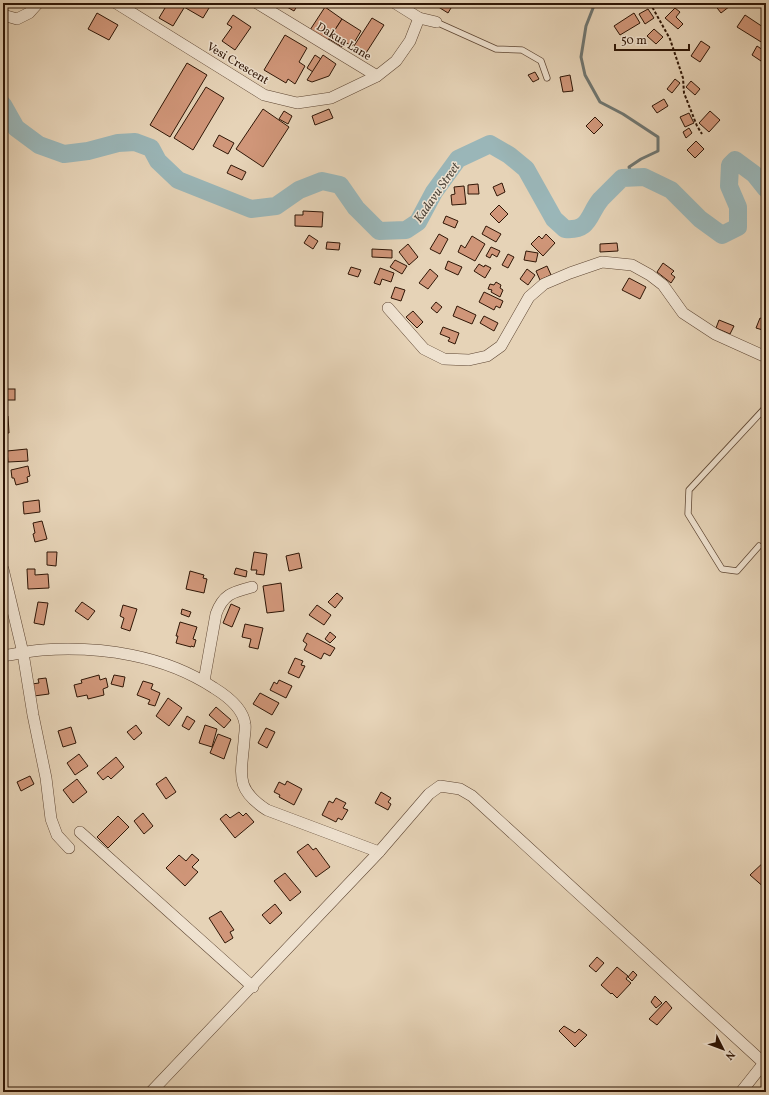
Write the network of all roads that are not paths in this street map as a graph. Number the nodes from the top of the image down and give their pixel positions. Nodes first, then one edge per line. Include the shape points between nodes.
1 (38, 3) edge
2 (116, 3) edge
3 (257, 3) edge
4 (395, 3) edge
5 (3, 15) edge
6 (419, 18) junction
7 (436, 22) joint
8 (377, 76) junction
9 (547, 78) dead end
10 (388, 308) dead end
11 (766, 357) edge
12 (766, 407) edge
13 (759, 546) dead end
14 (3, 569) edge
15 (252, 588) dead end
16 (23, 653) junction
17 (3, 656) edge
18 (204, 681) junction
19 (80, 832) dead end
20 (69, 848) dead end
21 (379, 852) junction
22 (253, 986) junction
23 (765, 1064) edge
24 (151, 1092) edge
25 (741, 1092) edge

1 - 5 street via 29,13 17,19
2 - 8 street, Vesi Crescent via 264,95 297,103 331,98
3 - 8 street, Dakua Lane
4 - 6 street
6 - 7 street
6 - 8 street, Vesi Crescent via 410,40 396,62
7 - 9 lane via 496,49 522,50 541,61
10 - 11 street via 424,348 444,359 469,360 487,356 501,346 529,297 544,284 602,262 632,265 663,285 683,313 716,334
12 - 13 lane via 689,490 688,514 722,569 737,572
14 - 16 street
15 - 18 street via 233,592 219,605
16 - 17 street
16 - 18 street via 75,649 107,651 154,660
16 - 20 street via 51,819 57,835
18 - 21 street via 234,703 242,715 245,724 240,777 244,789 255,802 267,810
19 - 22 street
21 - 22 street
21 - 23 street via 429,794 440,786 460,789 478,802
22 - 24 street
23 - 25 street

